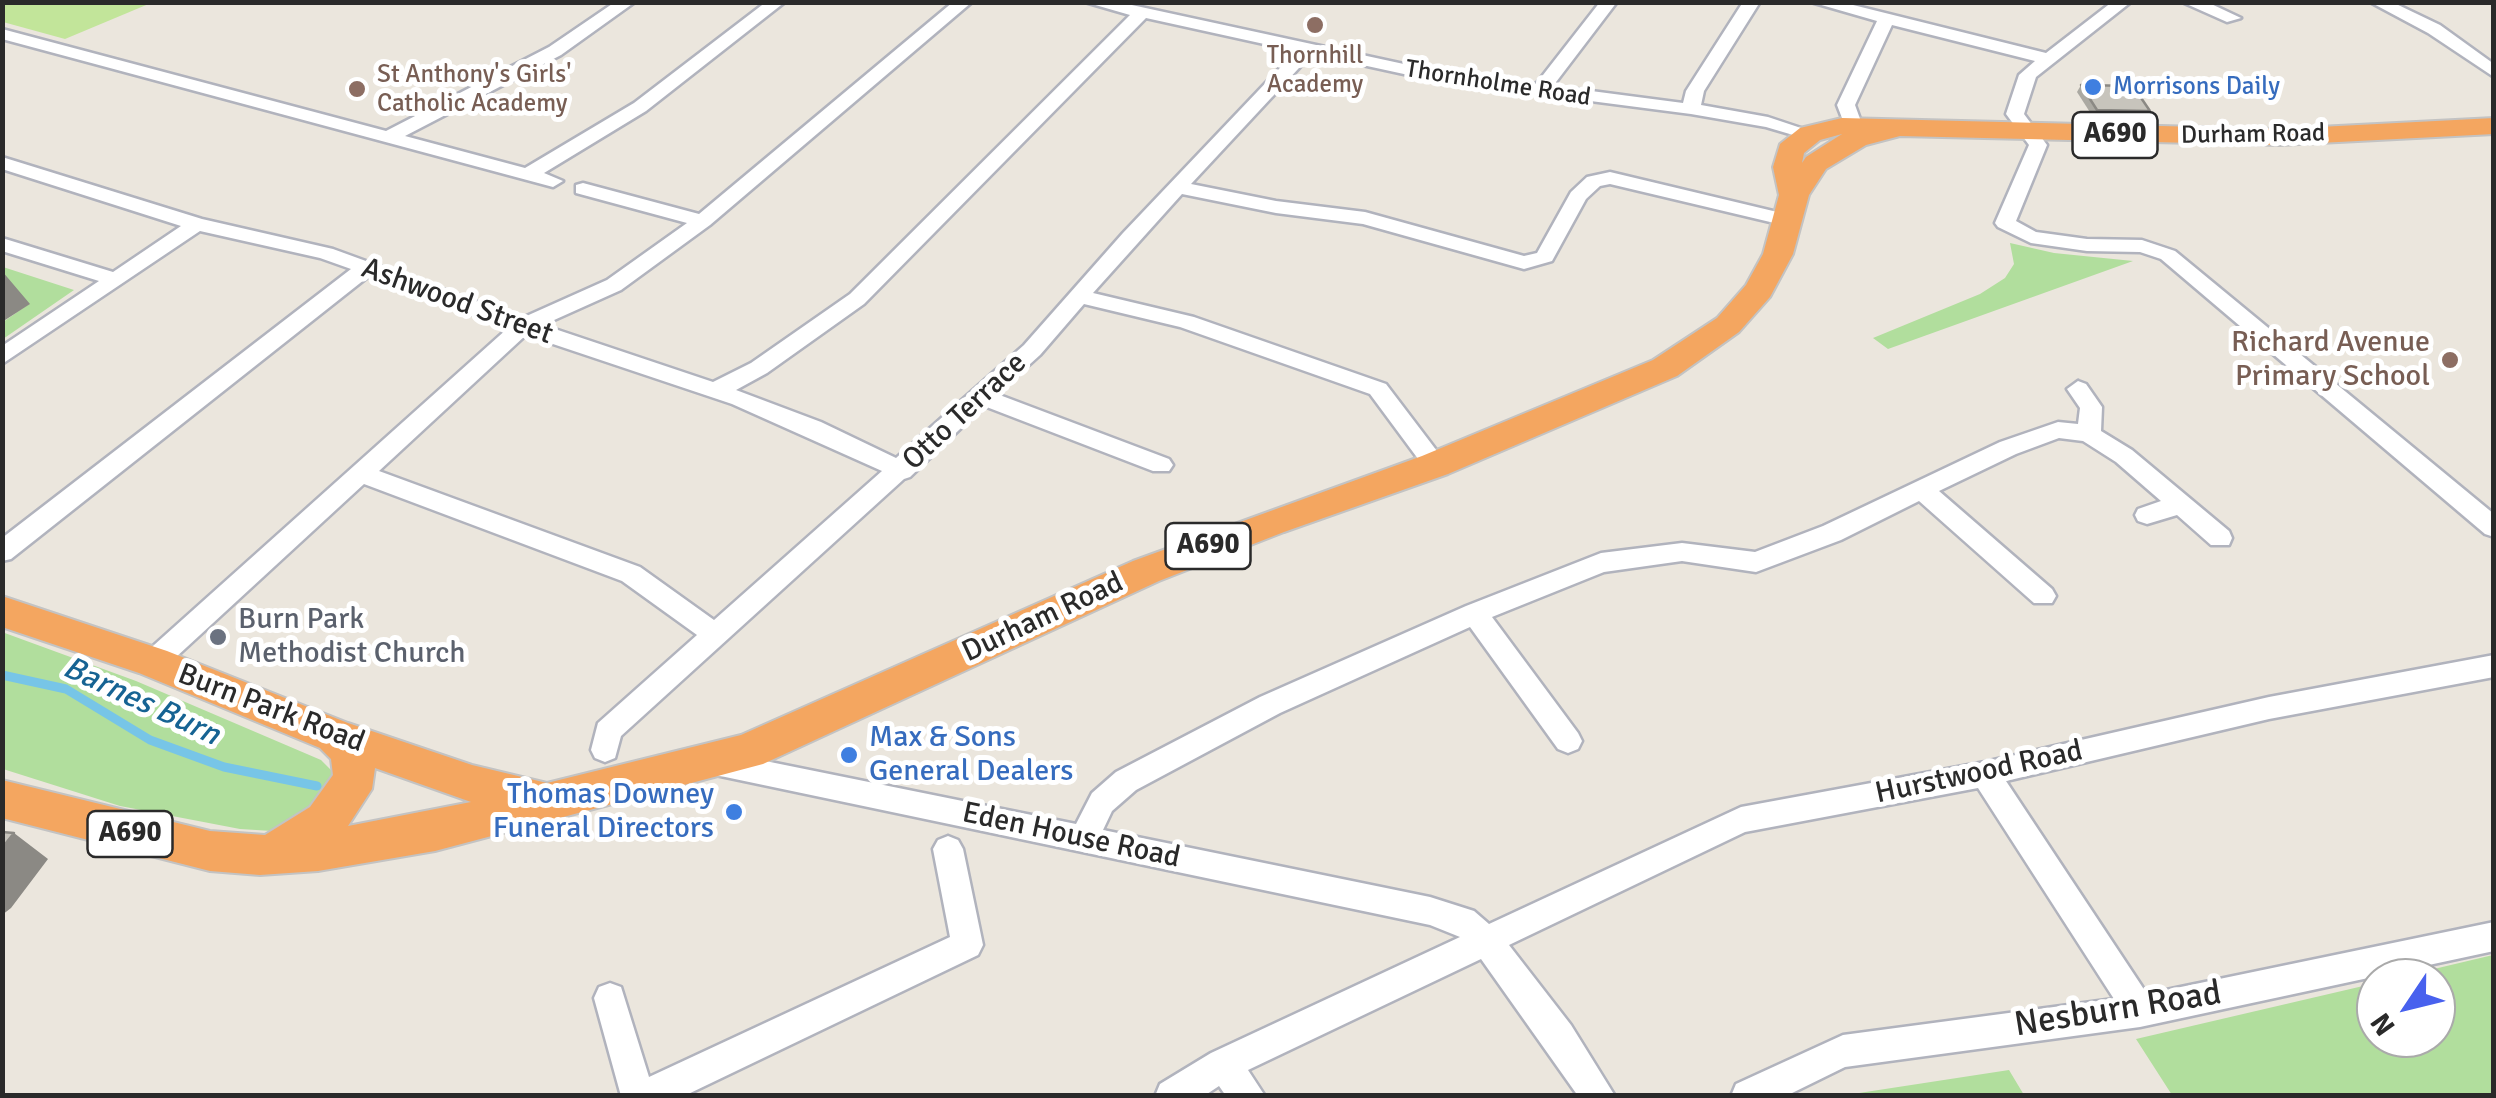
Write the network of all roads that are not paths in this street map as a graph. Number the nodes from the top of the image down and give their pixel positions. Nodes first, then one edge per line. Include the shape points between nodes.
1 (627, 2) edge
2 (778, 2) edge
3 (964, 2) edge
4 (1093, 2) edge
5 (1609, 2) edge
6 (1752, 2) edge
7 (1819, 2) edge
8 (2123, 2) edge
9 (2190, 2) edge
10 (2378, 2) edge
11 (1141, 14) junction
12 (2233, 18) dead end
13 (1887, 19) junction
14 (2, 34) edge
15 (1307, 50) junction
16 (2045, 58) junction
17 (2494, 72) edge
18 (1539, 92) junction
19 (1690, 109) junction
20 (2494, 126) edge
21 (2029, 132) junction
22 (1850, 135) junction
23 (386, 138) junction
24 (1802, 138) junction
25 (2, 163) edge
26 (528, 174) junction
27 (554, 180) dead end
28 (1178, 187) junction
29 (583, 189) dead end
30 (1790, 208) junction
31 (703, 221) junction
32 (197, 224) junction
33 (2, 244) edge
34 (366, 268) junction
35 (114, 279) junction
36 (1079, 296) junction
37 (523, 326) junction
38 (2, 357) edge
39 (2078, 389) dead end
40 (714, 391) junction
41 (982, 397) junction
42 (2089, 434) junction
43 (1161, 465) dead end
44 (1435, 465) junction
45 (902, 471) junction
46 (360, 473) junction
47 (1923, 491) junction
48 (2180, 505) junction
49 (2147, 515) dead end
50 (2494, 528) edge
51 (2220, 538) dead end
52 (2, 552) edge
53 (2043, 596) dead end
54 (2, 611) edge
55 (1475, 613) junction
56 (714, 634) junction
57 (152, 662) junction
58 (2494, 666) edge
59 (336, 736) junction
60 (1568, 741) dead end
61 (606, 750) dead end
62 (712, 762) junction
63 (1985, 774) junction
64 (2, 799) edge
65 (542, 801) junction
66 (1084, 838) junction
67 (948, 848) dead end
68 (260, 855) junction
69 (2494, 936) edge
70 (1486, 940) junction
71 (610, 998) dead end
72 (2140, 1011) junction
73 (1223, 1066) junction
74 (638, 1096) edge
75 (646, 1096) edge
76 (1172, 1096) edge
77 (1248, 1096) edge
78 (1598, 1096) edge
79 (1748, 1096) edge

1 - 23 street via 555,51
2 - 26 street via 640,107
3 - 31 street
4 - 11 street, Thornholme Road
5 - 18 street
6 - 19 street
7 - 13 street
8 - 16 street
9 - 12 street
10 - 17 street
11 - 15 street, Thornholme Road
11 - 40 street via 857,299 759,368
13 - 16 street
13 - 22 street via 1846,105
14 - 23 street
15 - 18 street, Thornholme Road
15 - 28 street, Otto Terrace
16 - 21 street via 2028,75 2016,105
18 - 19 street, Thornholme Road
19 - 24 street, Thornholme Road
20 - 21 highway, Durham Road / A690 via 2280,137
21 - 22 highway, Durham Road / A690 via 1893,129
21 - 50 street via 2038,145 2004,218 2010,228 2057,242 2142,246 2168,255
22 - 24 highway, Durham Road / A690
22 - 30 highway, Durham Road / A690 via 1816,162
23 - 26 street
24 - 30 highway, Durham Road / A690 via 1787,156
25 - 32 street, Ashwood Street
26 - 27 street
28 - 30 street via 1365,218 1524,263 1545,257 1594,180
28 - 36 street, Otto Terrace
29 - 31 street
30 - 44 highway, Durham Road / A690 via 1778,254 1758,290 1710,340 1637,381
31 - 37 street via 614,285
32 - 34 street, Ashwood Street
32 - 35 street
33 - 35 street
34 - 37 street, Ashwood Street
34 - 52 street
35 - 38 street
36 - 41 street, Otto Terrace
36 - 44 street via 1186,322 1378,389
37 - 40 street, Ashwood Street
37 - 46 street
39 - 42 street via 2092,407
40 - 45 street, Ashwood Street
41 - 43 street
41 - 45 street, Otto Terrace
42 - 47 street via 2058,430
42 - 48 street
44 - 62 highway, Durham Road / A690 via 1146,571 790,734
45 - 56 street, Otto Terrace
46 - 56 street via 631,574
46 - 57 street
47 - 53 street
47 - 55 street via 1756,562 1682,552 1600,564
48 - 49 street
48 - 51 street
54 - 57 highway, Burn Park Road / A690
55 - 60 street
55 - 66 street via 1270,705 1126,781 1102,802
56 - 61 street, Otto Terrace via 608,731
57 - 59 highway, Burn Park Road / A690
58 - 63 street, Hurstwood Road via 2270,708
59 - 65 highway, Burn Park Road / A690
59 - 68 highway, A690 via 355,763 344,800 311,833
62 - 65 highway, Durham Road / A690
62 - 66 street, Eden House Road
63 - 70 street, Hurstwood Road via 1740,820
63 - 72 street
64 - 68 highway, A690 via 210,851
65 - 68 highway, A690 via 339,849
66 - 70 street, Eden House Road via 1430,911 1463,922
67 - 75 street via 967,945
69 - 72 street, Nesburn Road
70 - 73 street, Hurstwood Road
70 - 78 street
71 - 74 street
72 - 79 street, Nesburn Road via 1843,1052
73 - 76 street, Hurstwood Road
73 - 77 street

